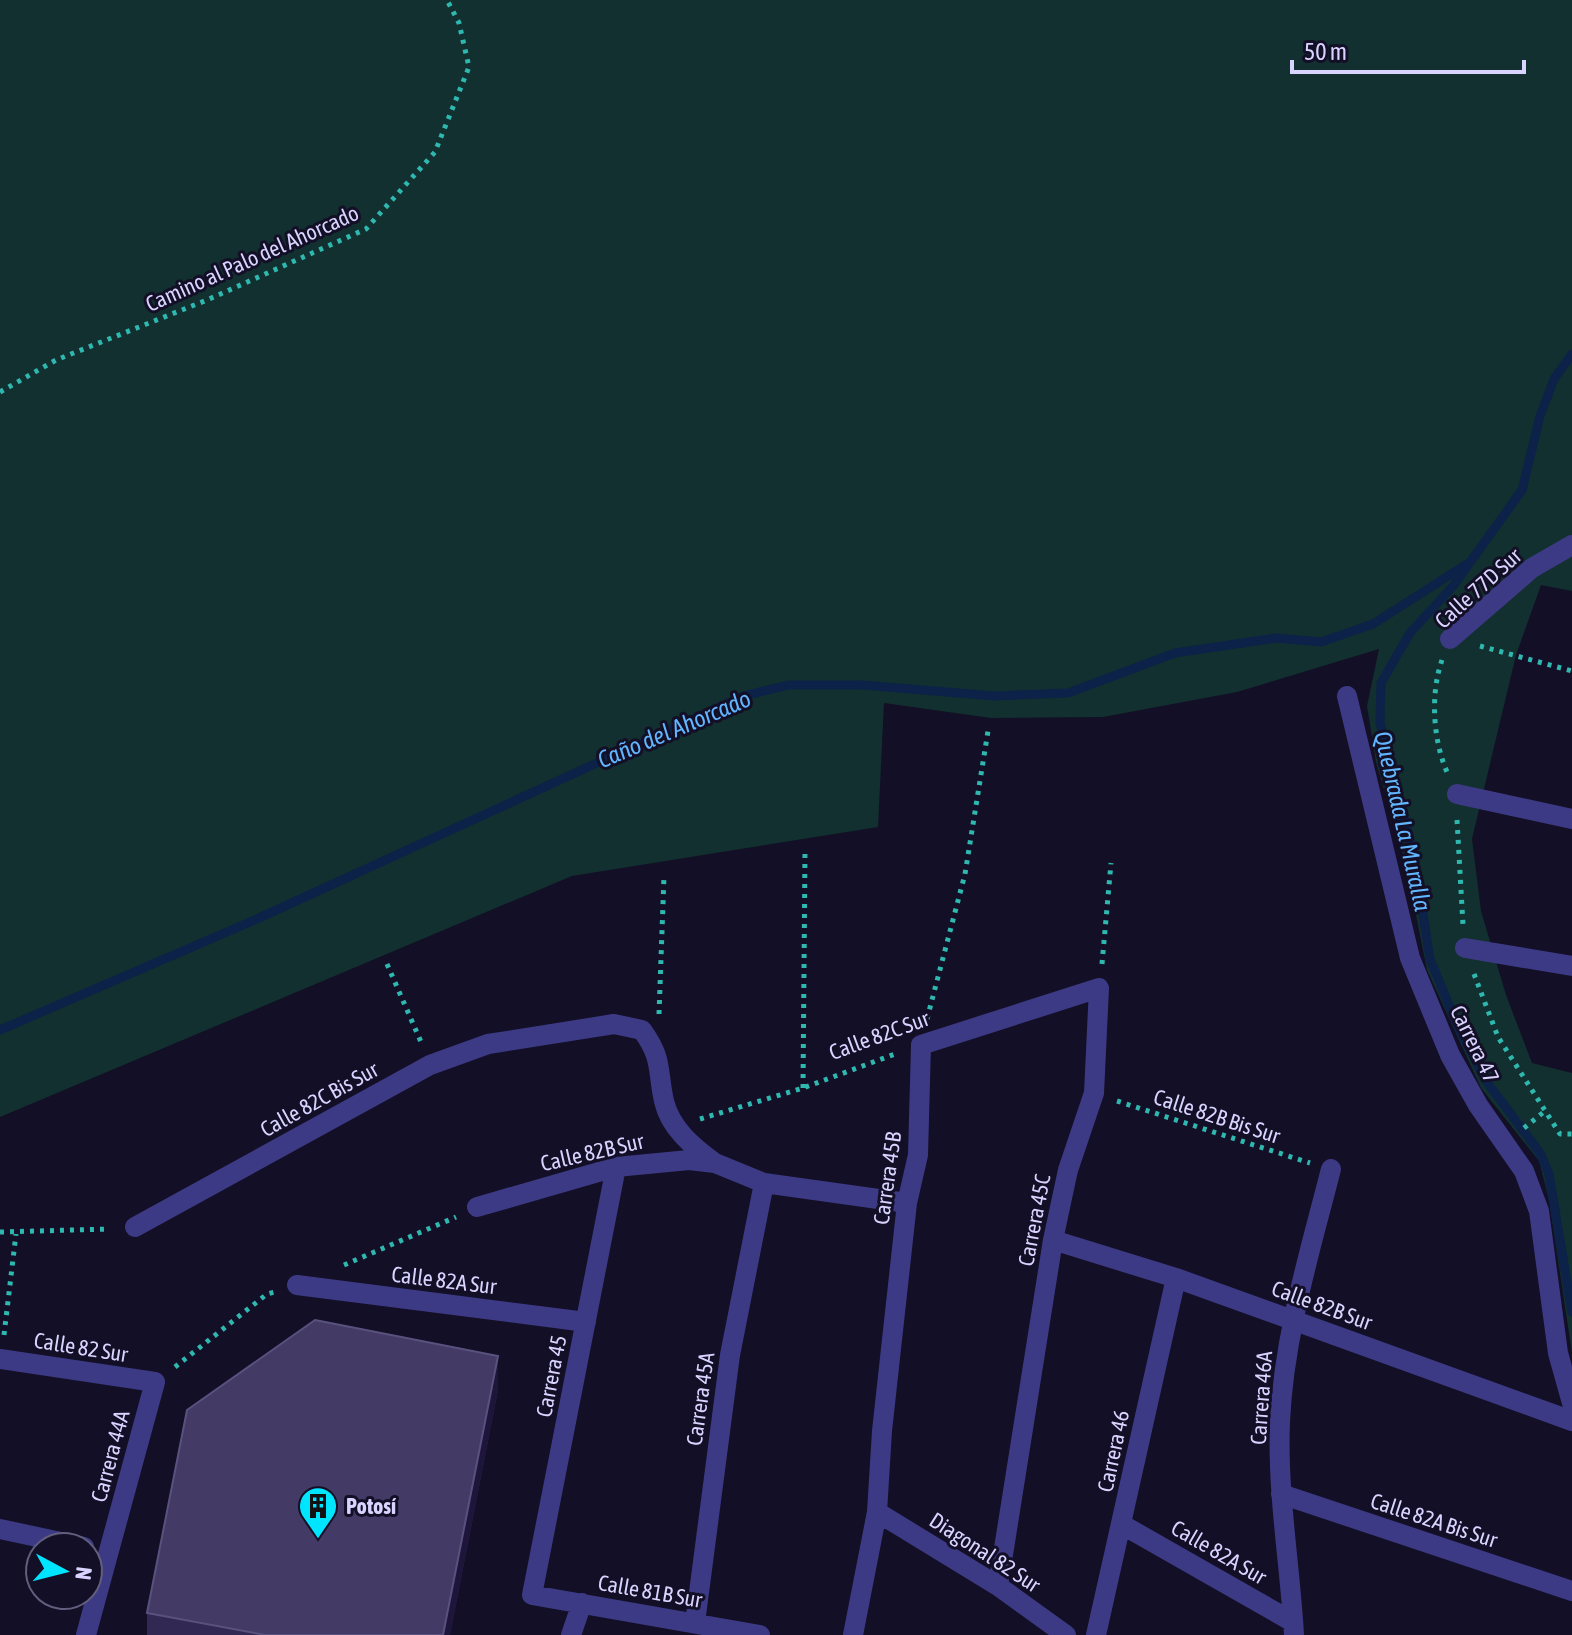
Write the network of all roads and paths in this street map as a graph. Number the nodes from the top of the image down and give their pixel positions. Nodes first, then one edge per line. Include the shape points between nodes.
1 (447, 0) edge
2 (0, 392) edge
3 (1572, 545) edge
4 (1450, 639) junction
5 (1572, 671) edge
6 (1347, 696) dead end
7 (988, 731) dead end
8 (1457, 794) junction
9 (1572, 819) edge
10 (805, 850) dead end
11 (1111, 863) dead end
12 (664, 876) dead end
13 (1465, 948) junction
14 (387, 964) dead end
15 (1572, 966) edge
16 (1099, 988) junction
17 (921, 1045) junction
18 (657, 1051) junction
19 (430, 1065) junction
20 (803, 1088) junction
21 (1094, 1093) junction
22 (1545, 1111) junction
23 (1531, 1122) dead end
24 (676, 1127) junction
25 (1572, 1134) edge
26 (715, 1163) junction
27 (616, 1167) junction
28 (1331, 1169) joint
29 (764, 1183) junction
30 (907, 1203) junction
31 (477, 1207) dead end
32 (135, 1227) joint
33 (0, 1232) edge
34 (16, 1234) junction
35 (1053, 1240) junction
36 (1176, 1278) junction
37 (297, 1285) dead end
38 (1292, 1320) junction
39 (586, 1322) junction
40 (0, 1359) edge
41 (155, 1382) joint
42 (1572, 1403) edge
43 (1572, 1421) edge
44 (1281, 1494) junction
45 (877, 1512) junction
46 (1121, 1524) junction
47 (0, 1529) edge
48 (24, 1534) edge
49 (104, 1551) edge
50 (109, 1552) junction
51 (998, 1586) junction
52 (1572, 1591) edge
53 (532, 1595) joint
54 (582, 1603) junction
55 (695, 1623) junction
56 (1293, 1628) edge
57 (86, 1635) edge
58 (571, 1635) edge
59 (760, 1635) edge
60 (853, 1635) edge
61 (1066, 1635) edge
62 (1096, 1635) edge

1 - 2 path, Camino al Palo del Ahorcado via 459,23 469,67 435,152 366,229 56,360
3 - 4 street, Calle 77D Sur via 1532,568
4 - 5 path
4 - 8 path, Calle 77D Sur via 1435,701 1438,752
6 - 42 street, Carrera 47 via 1410,958 1450,1055 1524,1171 1539,1211 1558,1353
7 - 17 path via 965,874
8 - 9 street
8 - 13 path, Calle 77D Sur via 1457,875
10 - 20 path
11 - 16 path
12 - 18 path
13 - 15 street
13 - 22 path, Calle 77D Sur via 1498,1037
14 - 19 path
16 - 17 street, Calle 82C Sur
16 - 21 street, Carrera 45C
17 - 20 path, Calle 82C Sur
17 - 30 street, Carrera 45B via 918,1155
18 - 19 street, Calle 82C Bis Sur via 642,1030 614,1024 488,1044
18 - 24 street via 664,1103
19 - 32 street, Calle 82C Bis Sur
20 - 24 path, Calle 82C Sur
21 - 28 path, Calle 82B Bis Sur
21 - 35 street, Carrera 45C via 1068,1170
22 - 23 path
22 - 25 path, Calle 77D Sur via 1560,1134
24 - 26 street
26 - 27 street, Calle 82B Sur via 664,1161
26 - 29 street, Calle 82B Sur
27 - 31 street, Calle 82B Sur
27 - 39 street, Carrera 45
28 - 38 street, Carrera 46A
29 - 30 street, Calle 82B Sur
29 - 55 street, Carrera 45A via 730,1355
30 - 45 street, Carrera 45B
32 - 34 path
33 - 34 path
34 - 40 path
35 - 36 street, Calle 82B Sur
35 - 51 street, Carrera 45C
36 - 38 street, Calle 82B Sur
36 - 46 street, Carrera 46
37 - 39 street, Calle 82A Sur
38 - 43 street, Calle 82B Sur
38 - 44 street, Carrera 46A via 1280,1421
39 - 53 street, Carrera 45
40 - 41 street, Calle 82 Sur
41 - 50 street, Carrera 44A
44 - 52 street, Calle 82A Bis Sur
44 - 56 street, Carrera 46A
45 - 51 street, Diagonal 82 Sur
45 - 60 street, Carrera 45B
46 - 56 street, Calle 82A Sur
46 - 62 street, Carrera 46
47 - 48 street
49 - 50 street
50 - 57 street, Carrera 44A
51 - 61 street, Diagonal 82 Sur
53 - 54 street, Calle 81B Sur
54 - 55 street, Calle 81B Sur
54 - 58 street
55 - 59 street, Calle 81B Sur

